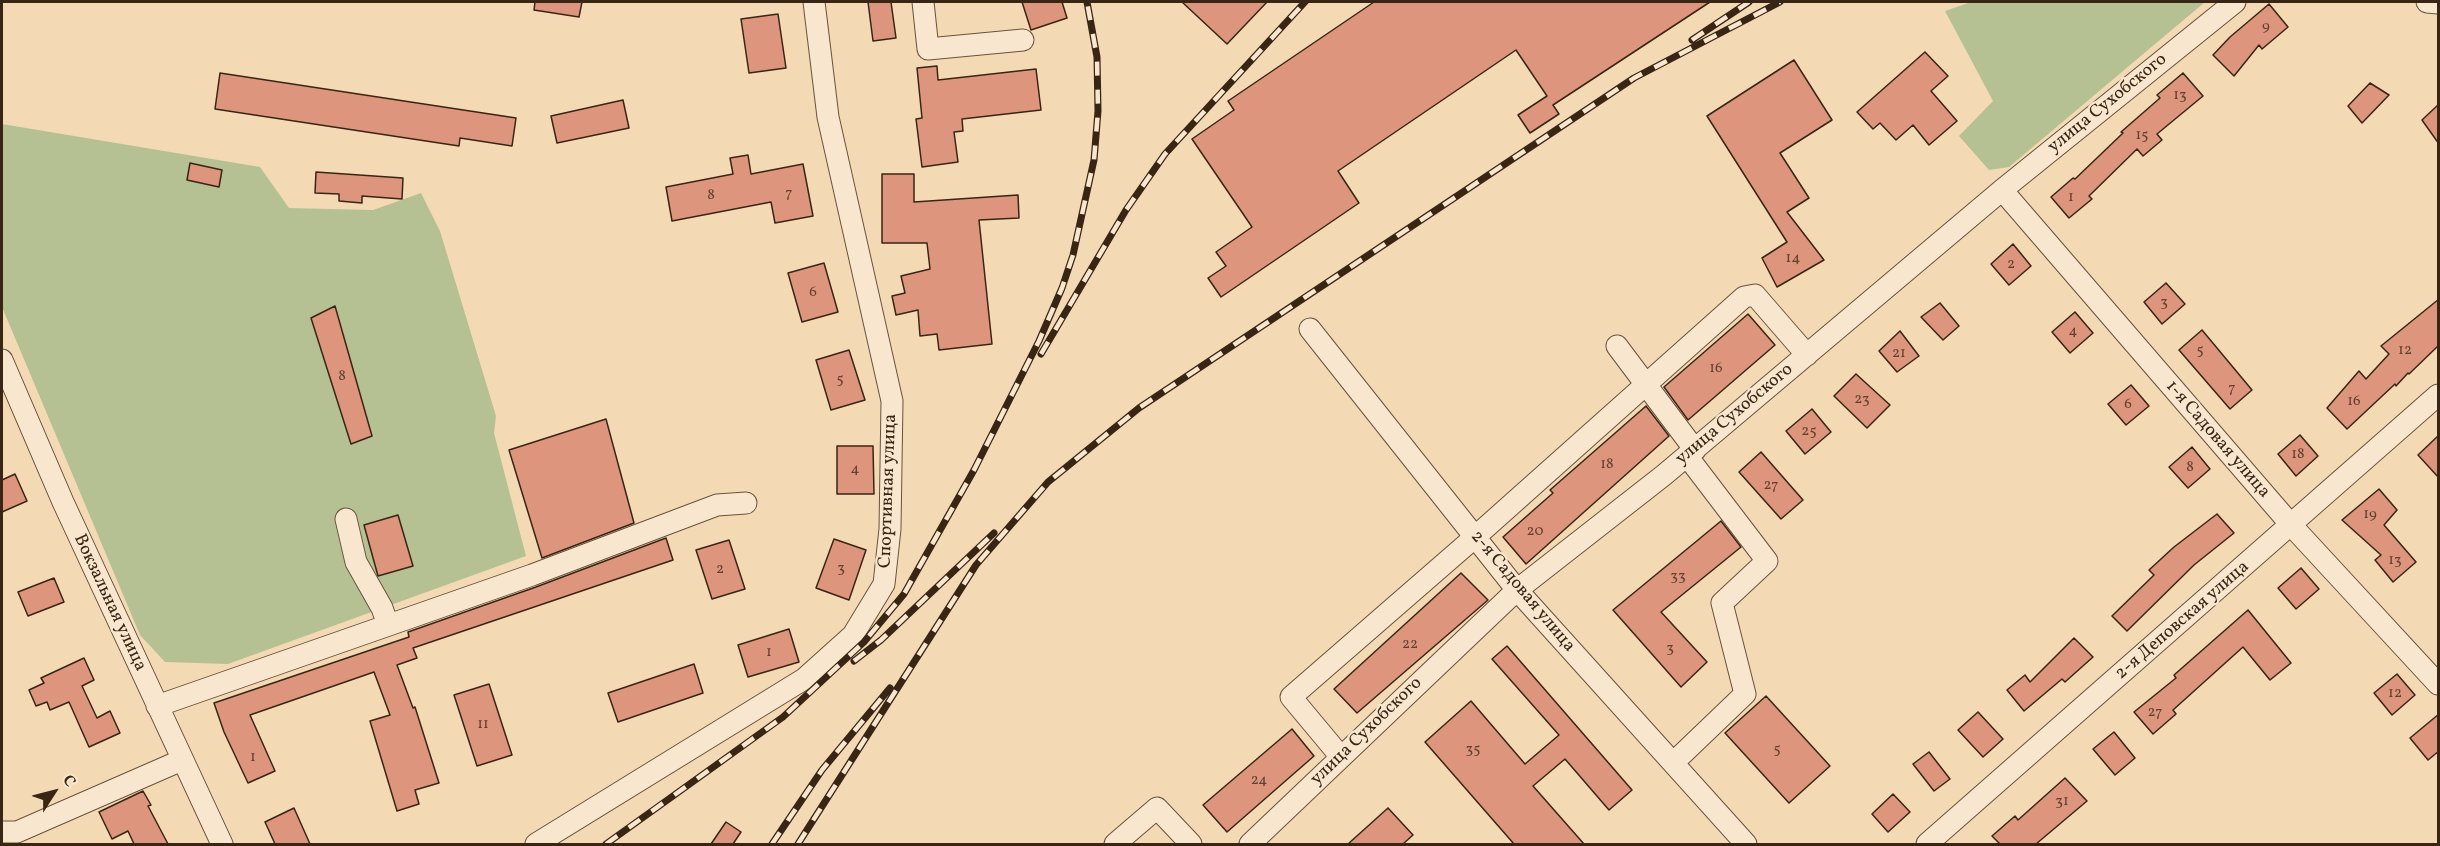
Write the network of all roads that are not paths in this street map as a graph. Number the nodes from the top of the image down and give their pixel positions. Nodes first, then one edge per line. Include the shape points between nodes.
1 (814, 2) edge
2 (923, 2) edge
3 (2235, 2) edge
4 (2427, 2) edge
5 (2439, 3) edge
6 (1023, 40) dead end
7 (2002, 190) junction
8 (1310, 329) dead end
9 (1617, 346) dead end
10 (1807, 355) junction
11 (2, 360) edge
12 (1645, 384) junction
13 (2439, 395) edge
14 (1691, 453) junction
15 (746, 503) dead end
16 (346, 519) dead end
17 (2292, 526) junction
18 (1475, 537) junction
19 (1517, 590) junction
20 (388, 625) junction
21 (2439, 684) edge
22 (157, 706) junction
23 (1341, 758) junction
24 (182, 760) junction
25 (1673, 763) junction
26 (2, 832) edge
27 (222, 844) edge
28 (536, 844) edge
29 (1115, 844) edge
30 (1191, 844) edge
31 (1250, 844) edge
32 (1746, 844) edge
33 (1927, 844) edge

1 - 28 street, Спортивная улица via 828,117 892,401 890,529 884,584 853,635 804,679
2 - 6 street via 928,48
3 - 7 street, улица Сухобского
4 - 5 street
7 - 10 street, улица Сухобского
7 - 17 street, 1-я Садовая улица
8 - 18 street, 2-я Садовая улица
9 - 12 street
10 - 12 street via 1755,295 1744,297
10 - 14 street, улица Сухобского
11 - 22 street, Вокзальная улица
12 - 14 street
12 - 18 street
13 - 17 street, 2-я Деповская улица
14 - 19 street, улица Сухобского
14 - 25 street via 1767,561 1722,603 1745,694
15 - 20 street via 717,505
16 - 20 street via 357,562
17 - 21 street, 1-я Садовая улица
17 - 33 street, 2-я Деповская улица
18 - 19 street, 2-я Садовая улица
18 - 23 street via 1291,697
19 - 23 street, улица Сухобского
19 - 25 street, 2-я Садовая улица
20 - 22 street
22 - 24 street, Вокзальная улица
23 - 31 street, улица Сухобского
24 - 26 street via 17,832
24 - 27 street, Вокзальная улица
25 - 32 street, 2-я Садовая улица
29 - 30 street via 1157,808

